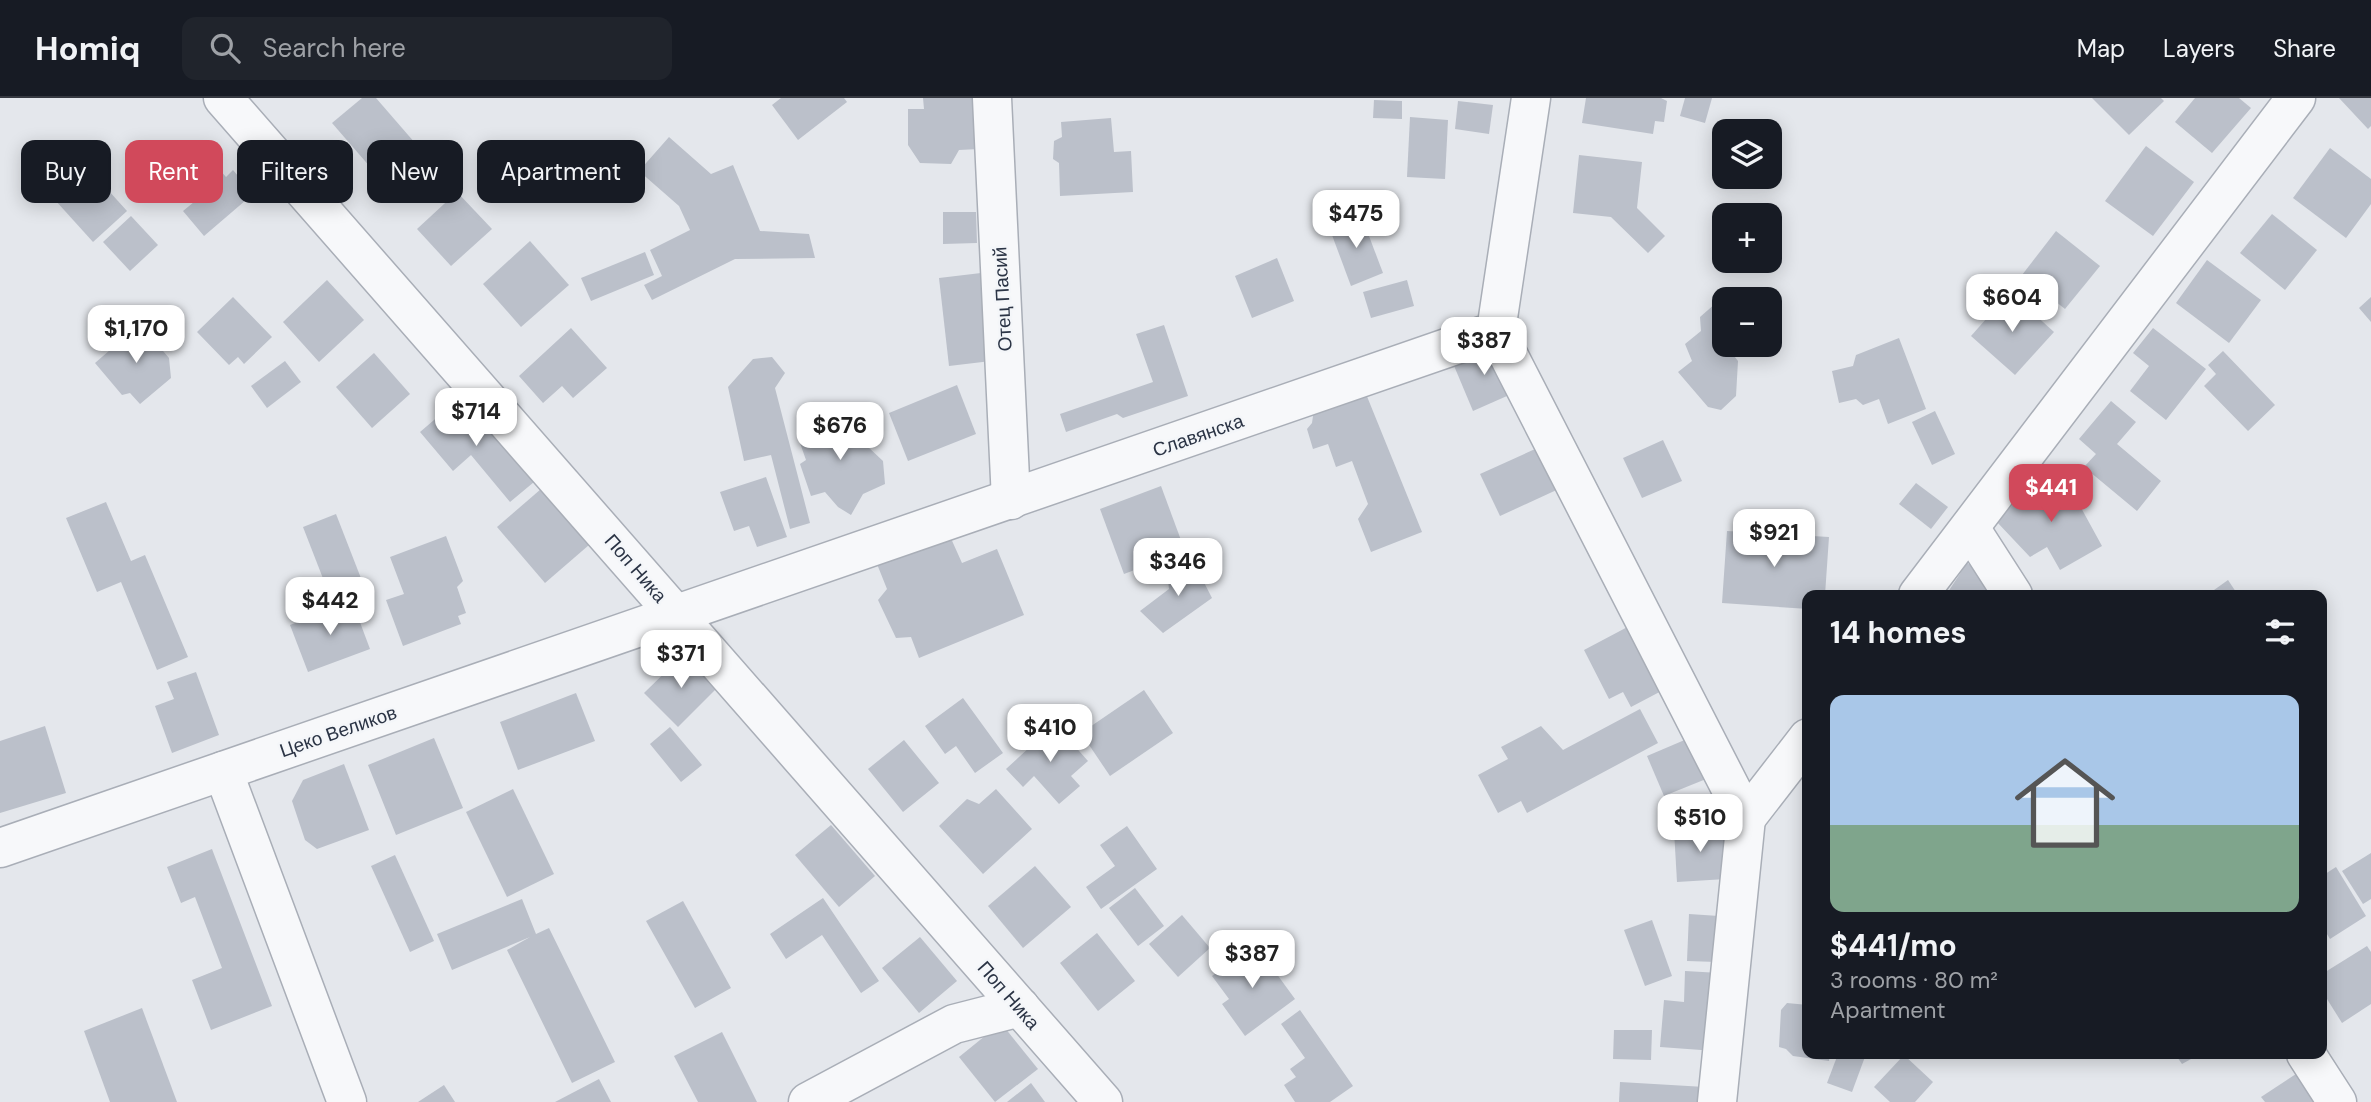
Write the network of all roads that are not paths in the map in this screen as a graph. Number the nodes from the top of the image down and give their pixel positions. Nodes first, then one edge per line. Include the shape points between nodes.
1 (223, 98) edge
2 (992, 98) edge
3 (1531, 98) edge
4 (2296, 98) edge
5 (1496, 331) junction
6 (1011, 500) junction
7 (1970, 528) junction
8 (1922, 590) edge
9 (2010, 590) edge
10 (676, 614) junction
11 (1802, 746) edge
12 (223, 771) junction
13 (1746, 818) junction
14 (0, 848) edge
15 (1020, 1007) junction
16 (2309, 1059) edge
17 (347, 1102) edge
18 (808, 1102) edge
19 (1103, 1102) edge
20 (1717, 1102) edge
21 (2337, 1102) edge

1 - 10 street, Поп Ника
2 - 6 street, Отец Пасий
3 - 5 street
4 - 7 street
5 - 6 street, Славянска
5 - 13 street
6 - 10 street, Славянска
7 - 8 street
7 - 9 street
10 - 12 street, Цеко Великов
10 - 15 street, Поп Ника
11 - 13 street
12 - 14 street, Цеко Великов
12 - 17 street
13 - 20 street
15 - 18 street via 954,1024
15 - 19 street, Поп Ника
16 - 21 street

